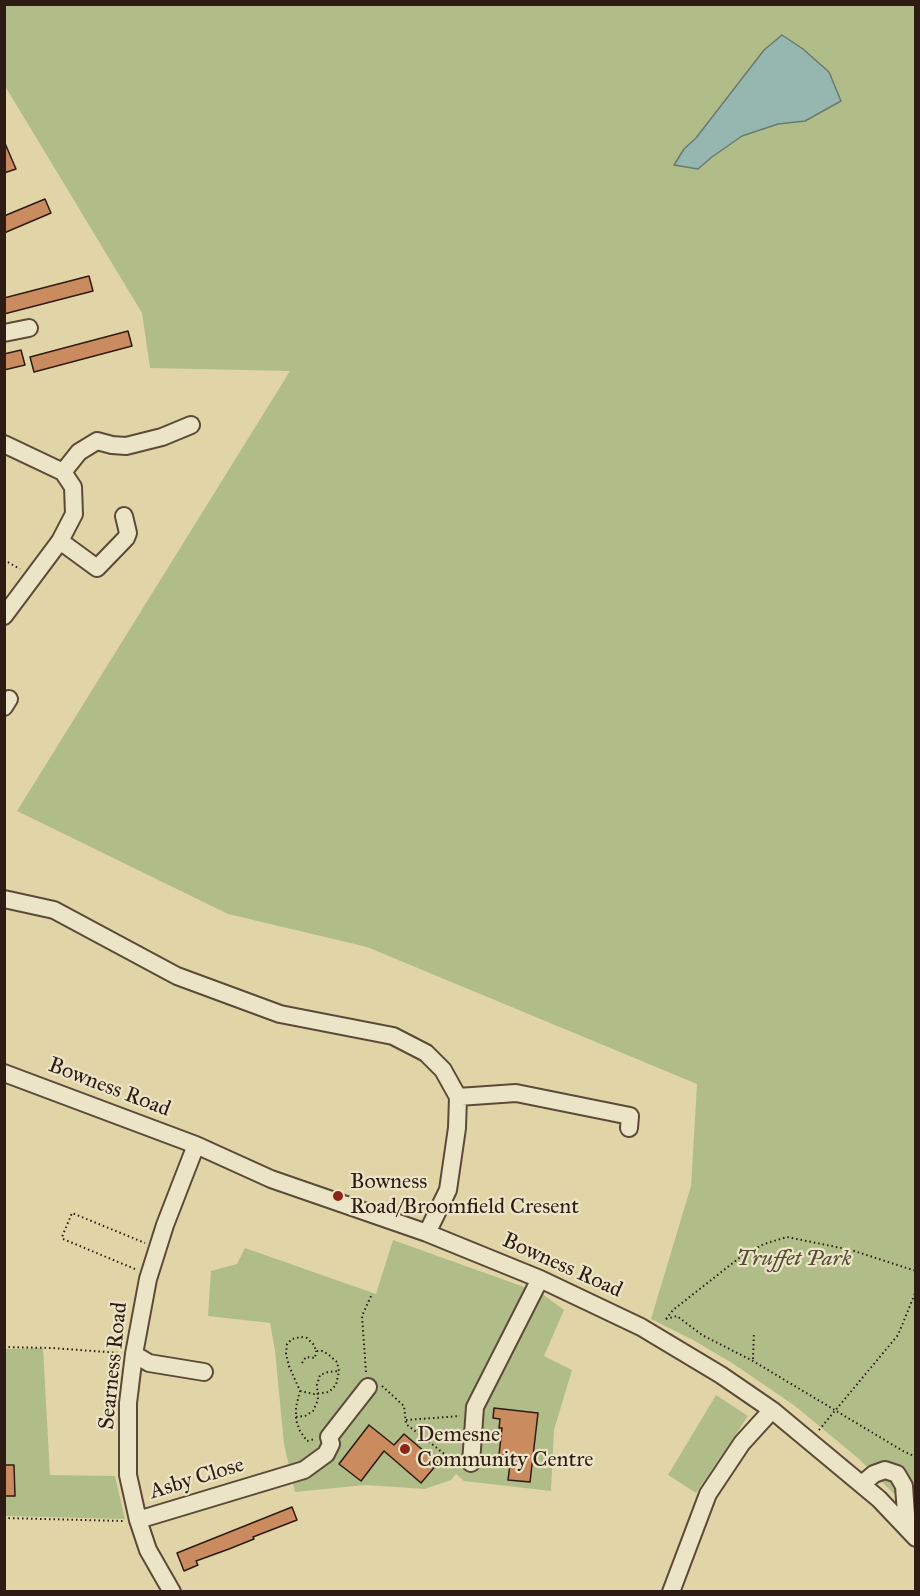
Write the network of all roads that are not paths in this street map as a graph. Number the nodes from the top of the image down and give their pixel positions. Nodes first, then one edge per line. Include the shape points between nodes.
1 (29, 328) dead end
2 (4, 333) edge
3 (191, 426) dead end
4 (4, 444) edge
5 (63, 472) junction
6 (124, 516) dead end
7 (60, 541) junction
8 (4, 616) edge
9 (4, 899) edge
10 (4, 1073) edge
11 (458, 1097) junction
12 (629, 1128) dead end
13 (196, 1145) junction
14 (427, 1233) junction
15 (540, 1279) junction
16 (134, 1354) junction
17 (204, 1372) dead end
18 (368, 1387) road end
19 (772, 1410) junction
20 (471, 1464) road end
21 (862, 1484) junction
22 (138, 1520) junction
23 (911, 1533) edge
24 (171, 1592) edge
25 (671, 1592) edge

1 - 2 street
3 - 5 street via 126,446 97,441 79,452
4 - 5 street
5 - 7 street via 73,487 74,514
6 - 7 street via 126,538 97,568
7 - 8 street
9 - 11 street via 54,910 177,976 280,1014 393,1036 426,1053 443,1070
10 - 13 street, Bowness Road
11 - 12 street via 516,1093 630,1116
11 - 14 street via 448,1190
13 - 14 street, Bowness Road via 271,1179
13 - 16 street, Searness Road via 149,1276
14 - 15 street, Bowness Road
15 - 19 street, Bowness Road via 641,1327
15 - 20 street via 475,1407
16 - 17 street via 149,1363
16 - 22 street, Searness Road via 128,1403 128,1475
18 - 22 street, Asby Close via 329,1437 331,1444 326,1454 304,1470
19 - 21 street, Bowness Road
19 - 25 street via 742,1443 708,1494
21 - 23 street, Bowness Road
21 - 23 street via 885,1470 897,1474 904,1486
22 - 24 street, Searness Road via 148,1550

